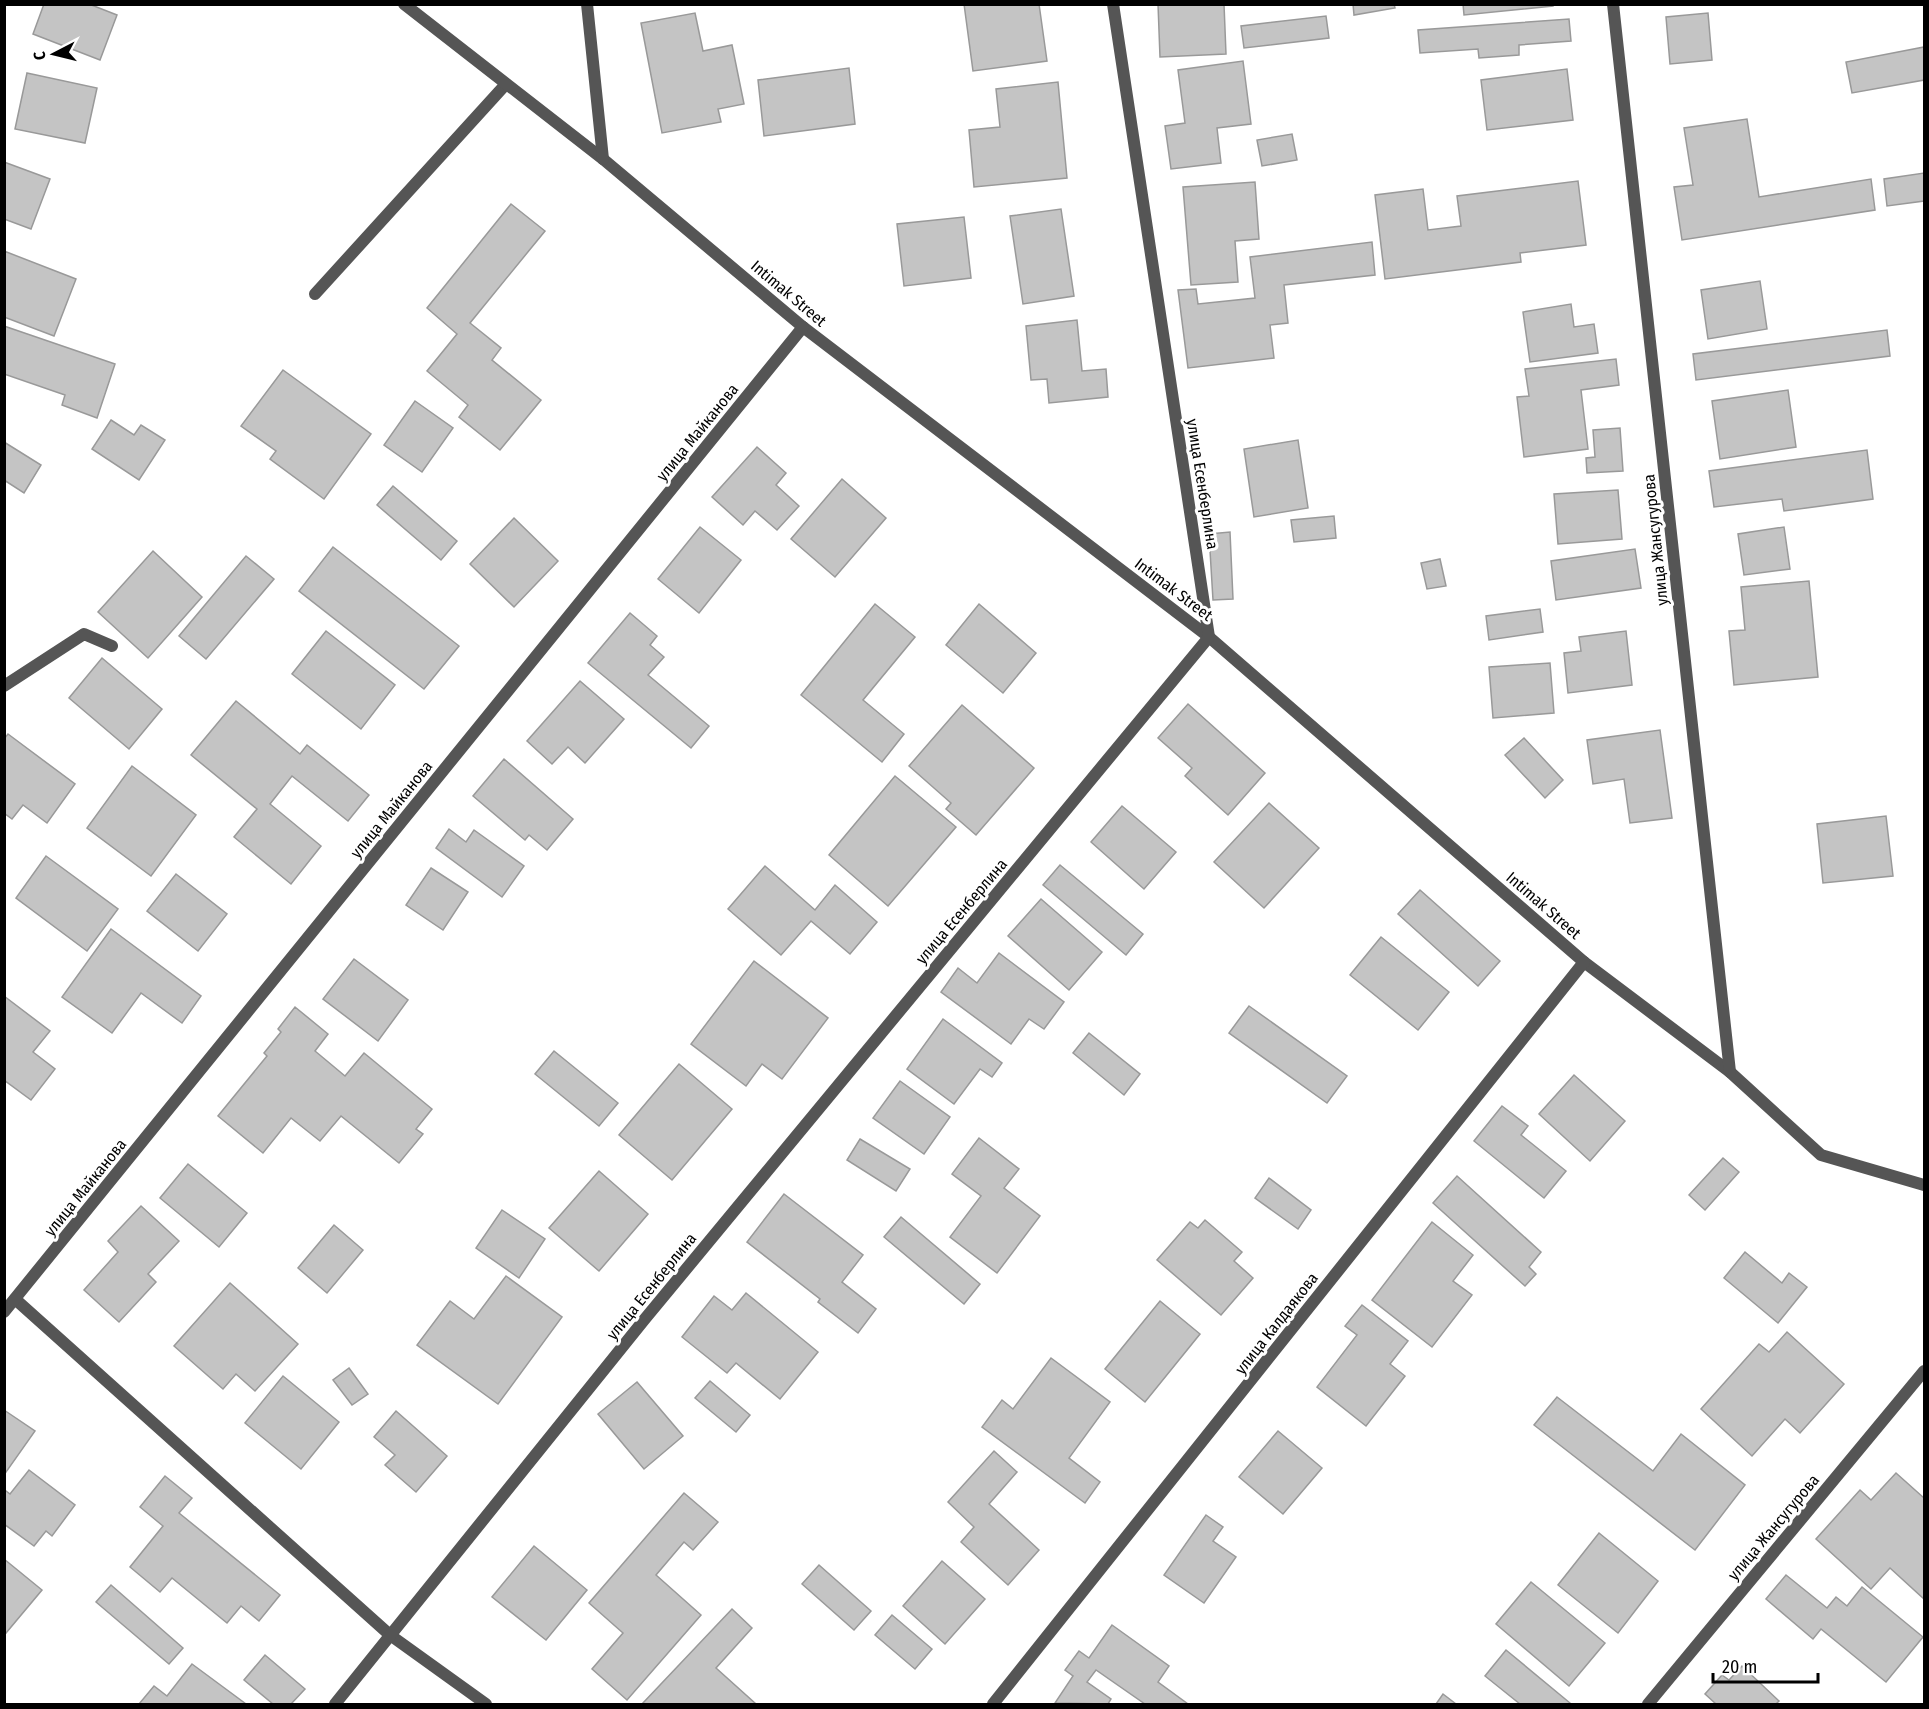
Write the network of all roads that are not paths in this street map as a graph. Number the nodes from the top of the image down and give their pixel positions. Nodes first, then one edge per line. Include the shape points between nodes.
1 (404, 4) edge
2 (587, 4) edge
3 (1113, 4) edge
4 (1612, 4) edge
5 (506, 84) junction
6 (603, 159) junction
7 (315, 294) dead end
8 (803, 327) junction
9 (1209, 637) junction
10 (112, 646) dead end
11 (4, 686) edge
12 (1584, 962) junction
13 (1730, 1072) junction
14 (1924, 1185) edge
15 (15, 1299) junction
16 (4, 1312) edge
17 (1924, 1371) edge
18 (390, 1635) junction
19 (335, 1704) edge
20 (486, 1704) edge
21 (993, 1704) edge
22 (1648, 1704) edge

1 - 5 street, Intimak Street
2 - 6 street
3 - 9 street, улица Есенберлина
4 - 13 street, улица Жансугурова
5 - 6 street, Intimak Street
5 - 7 street
6 - 8 street, Intimak Street
8 - 9 street, Intimak Street
8 - 15 street, улица Майканова
9 - 12 street, Intimak Street
9 - 18 street, улица Есенберлина via 644,1320
10 - 11 street via 84,634
12 - 13 street, Intimak Street
12 - 21 street, улица Калдаякова
13 - 14 street, Intimak Street via 1821,1155
15 - 16 street, улица Майканова
15 - 18 street
17 - 22 street, улица Жансугурова
18 - 19 street, улица Есенберлина
18 - 20 street

